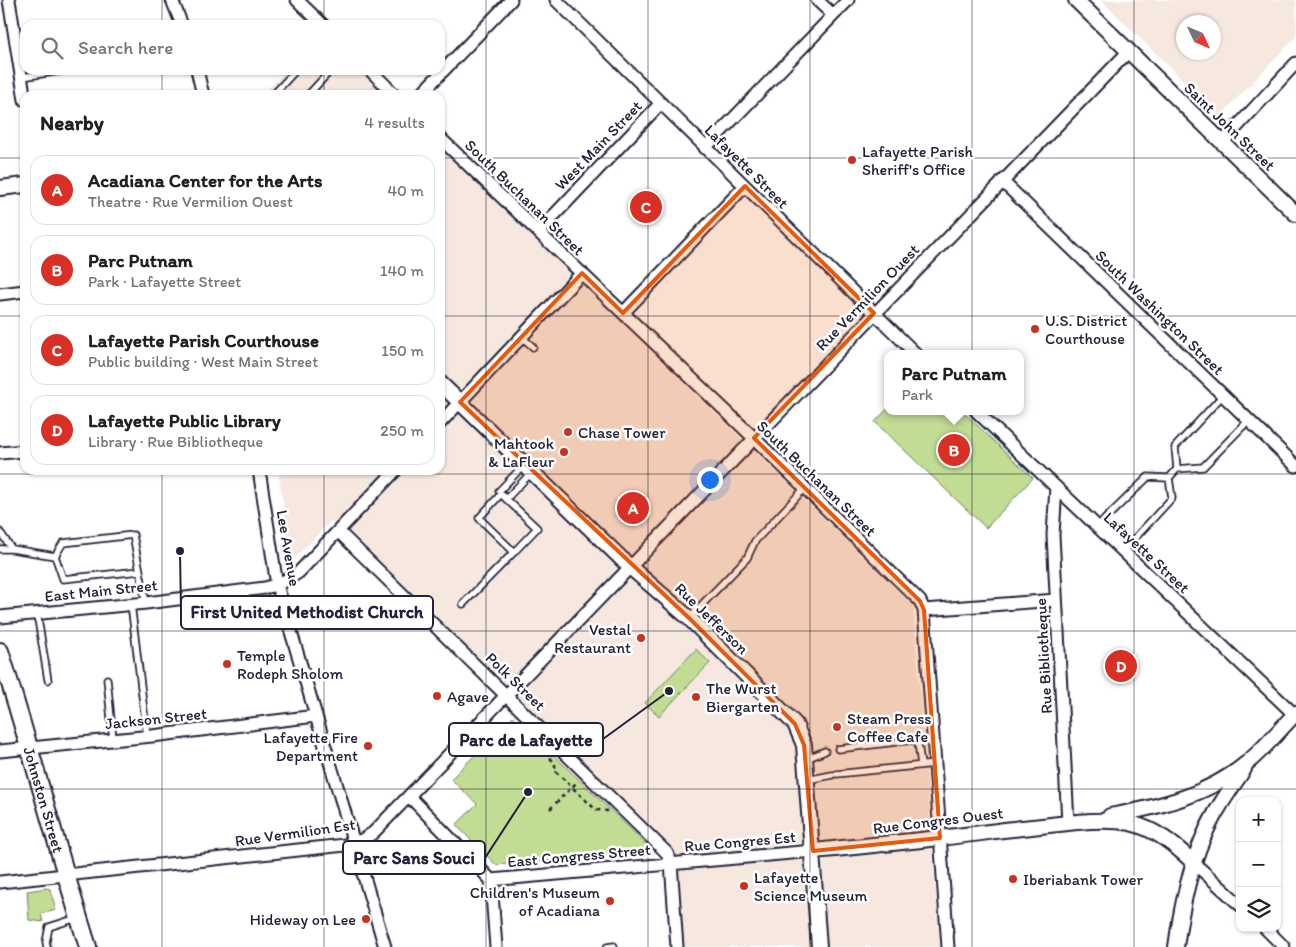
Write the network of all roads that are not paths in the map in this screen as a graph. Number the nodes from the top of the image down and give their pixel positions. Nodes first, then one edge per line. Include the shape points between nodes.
1 (9, 0) edge
2 (297, 0) edge
3 (511, 0) edge
4 (556, 0) edge
5 (817, 0) edge
6 (848, 0) edge
7 (1076, 0) edge
8 (174, 1) edge
9 (834, 15) junction
10 (180, 20) edge
11 (317, 20) edge
12 (1129, 51) junction
13 (1296, 63) edge
14 (20, 65) edge
15 (445, 69) edge
16 (35, 75) edge
17 (198, 75) edge
18 (291, 75) edge
19 (326, 75) edge
20 (375, 75) edge
21 (439, 75) edge
22 (22, 77) joint
23 (24, 90) edge
24 (202, 90) edge
25 (278, 90) edge
26 (313, 90) edge
27 (390, 90) edge
28 (425, 90) edge
29 (661, 103) junction
30 (445, 143) edge
31 (1222, 143) junction
32 (706, 148) junction
33 (1002, 181) junction
34 (20, 185) edge
35 (745, 186) junction
36 (0, 188) edge
37 (1296, 214) edge
38 (538, 231) junction
39 (582, 273) junction
40 (20, 292) edge
41 (0, 294) edge
42 (623, 313) junction
43 (874, 313) junction
44 (522, 337) junction
45 (533, 348) dead end
46 (912, 350) edge
47 (445, 388) edge
48 (1223, 395) junction
49 (460, 402) junction
50 (980, 415) edge
51 (445, 418) edge
52 (1249, 420) junction
53 (754, 438) junction
54 (20, 451) edge
55 (0, 453) edge
56 (1294, 459) edge
57 (528, 468) junction
58 (1177, 468) junction
59 (260, 475) edge
60 (391, 475) edge
61 (1169, 478) junction
62 (1056, 487) junction
63 (805, 488) junction
64 (504, 496) junction
65 (1097, 527) junction
66 (338, 531) junction
67 (0, 532) edge
68 (0, 549) edge
69 (12, 549) junction
70 (1123, 551) junction
71 (514, 552) junction
72 (55, 556) junction
73 (630, 567) junction
74 (140, 571) junction
75 (278, 585) junction
76 (1056, 600) junction
77 (146, 602) junction
78 (131, 604) junction
79 (463, 604) dead end
80 (924, 610) junction
81 (37, 613) junction
82 (0, 617) edge
83 (689, 618) junction
84 (0, 651) edge
85 (107, 679) dead end
86 (48, 680) dead end
87 (507, 695) junction
88 (1295, 714) edge
89 (316, 716) junction
90 (147, 736) junction
91 (113, 739) junction
92 (30, 748) junction
93 (838, 749) dead end
94 (0, 751) edge
95 (825, 751) dead end
96 (805, 759) junction
97 (1248, 762) junction
98 (934, 764) junction
99 (921, 766) junction
100 (807, 780) junction
101 (410, 797) junction
102 (1068, 823) junction
103 (940, 838) junction
104 (354, 843) junction
105 (813, 851) junction
106 (1194, 863) junction
107 (671, 864) junction
108 (65, 874) junction
109 (491, 880) junction
110 (0, 882) edge
111 (1236, 901) edge
112 (79, 918) junction
113 (1269, 932) edge
114 (614, 946) edge
115 (47, 947) edge
116 (88, 947) edge
117 (385, 947) edge
118 (496, 947) edge
119 (607, 947) edge
120 (677, 947) edge
121 (819, 947) edge
122 (948, 947) edge
123 (1176, 947) edge
124 (1284, 947) edge

1 - 14 street
2 - 11 street
3 - 15 street
4 - 29 street, Lafayette Street
5 - 9 street
6 - 9 street
7 - 12 street, Saint John Street
8 - 10 street
9 - 32 street
12 - 31 street, Saint John Street
12 - 33 street, Rue Vermilion Ouest
13 - 31 street
16 - 22 lane
17 - 24 street
18 - 25 lane
19 - 26 lane
20 - 27 street
21 - 28 street
22 - 23 street
29 - 32 street, Lafayette Street
29 - 38 street, West Main Street
30 - 38 street, South Buchanan Street
31 - 37 street, Saint John Street
32 - 35 street, Lafayette Street
33 - 43 street, Rue Vermilion Ouest
33 - 48 street, South Washington Street
34 - 36 street
35 - 42 street
35 - 43 street, Lafayette Street
38 - 39 street, South Buchanan Street
39 - 42 street, South Buchanan Street
39 - 44 street
40 - 41 street
42 - 53 street, South Buchanan Street
43 - 46 street, Lafayette Street
43 - 53 street, Rue Vermilion Ouest
44 - 45 lane
44 - 49 street
47 - 49 street, Rue Jefferson
48 - 52 street, South Washington Street
48 - 58 lane via 1175,447
49 - 51 street
49 - 57 street, Rue Jefferson
50 - 62 street, Lafayette Street
52 - 56 street, South Washington Street
52 - 58 lane via 1202,468
53 - 63 street, South Buchanan Street
53 - 73 street, Rue Vermilion Ouest
54 - 55 street
57 - 64 lane
57 - 64 lane via 499,491
57 - 73 street, Rue Jefferson
58 - 61 lane
59 - 75 street, Lee Avenue
60 - 66 street, East Main Street
61 - 65 lane via 1148,477
61 - 70 lane via 1172,498
62 - 65 street, Lafayette Street
62 - 76 street, Rue Bibliotheque via 1053,535
63 - 80 street, South Buchanan Street via 920,601
63 - 83 lane via 755,541 747,558
64 - 71 lane via 537,528
64 - 71 lane via 479,518
65 - 70 street, Lafayette Street
66 - 75 street, East Main Street via 299,572
66 - 87 street, Polk Street
67 - 69 lane
68 - 69 lane
69 - 72 lane
70 - 88 street, Lafayette Street
71 - 79 lane
72 - 74 lane via 63,579
72 - 74 lane via 63,543 133,535
73 - 83 street, Rue Jefferson
73 - 87 street, Rue Vermilion Est
74 - 77 lane
75 - 77 street, East Main Street
75 - 89 street, Lee Avenue
76 - 80 street
76 - 102 street, Rue Bibliotheque
77 - 78 street, East Main Street
78 - 81 street, East Main Street
78 - 90 lane
80 - 98 street
81 - 82 street, East Main Street
81 - 86 lane
83 - 96 street, Rue Jefferson via 795,724 804,745
84 - 92 main road, Johnston Street
85 - 91 lane
87 - 101 street, Rue Vermilion Est
87 - 107 street, Polk Street via 659,843
88 - 97 street
89 - 90 street, Jackson Street
89 - 104 street, Lee Avenue
90 - 91 street, Jackson Street
91 - 92 street, Jackson Street
92 - 94 street, Jackson Street
92 - 108 main road, Johnston Street
93 - 99 lane via 913,740 918,743
95 - 96 lane
96 - 100 street, Rue Jefferson
97 - 102 street via 1218,782 1164,805
97 - 106 street via 1210,823
98 - 99 lane
98 - 103 street
99 - 100 lane
100 - 105 street, Rue Jefferson
101 - 104 street, Rue Vermilion Est via 373,833
101 - 109 street
102 - 103 street, Rue Congres Ouest
102 - 106 street via 1114,821 1131,824 1165,838
103 - 105 street, Rue Congres Ouest
103 - 122 street
104 - 108 street, Rue Vermilion Est
104 - 117 street, Lee Avenue
105 - 107 street, Rue Congres Est
105 - 121 street, Rue Jefferson
106 - 111 street
106 - 123 street via 1181,910
107 - 109 street, East Congress Street
107 - 120 street, Polk Street
108 - 110 street, Rue Vermilion Est
108 - 112 main road, Johnston Street
109 - 118 street
112 - 115 lane via 49,927
112 - 116 main road, Johnston Street
113 - 124 street
114 - 119 lane

